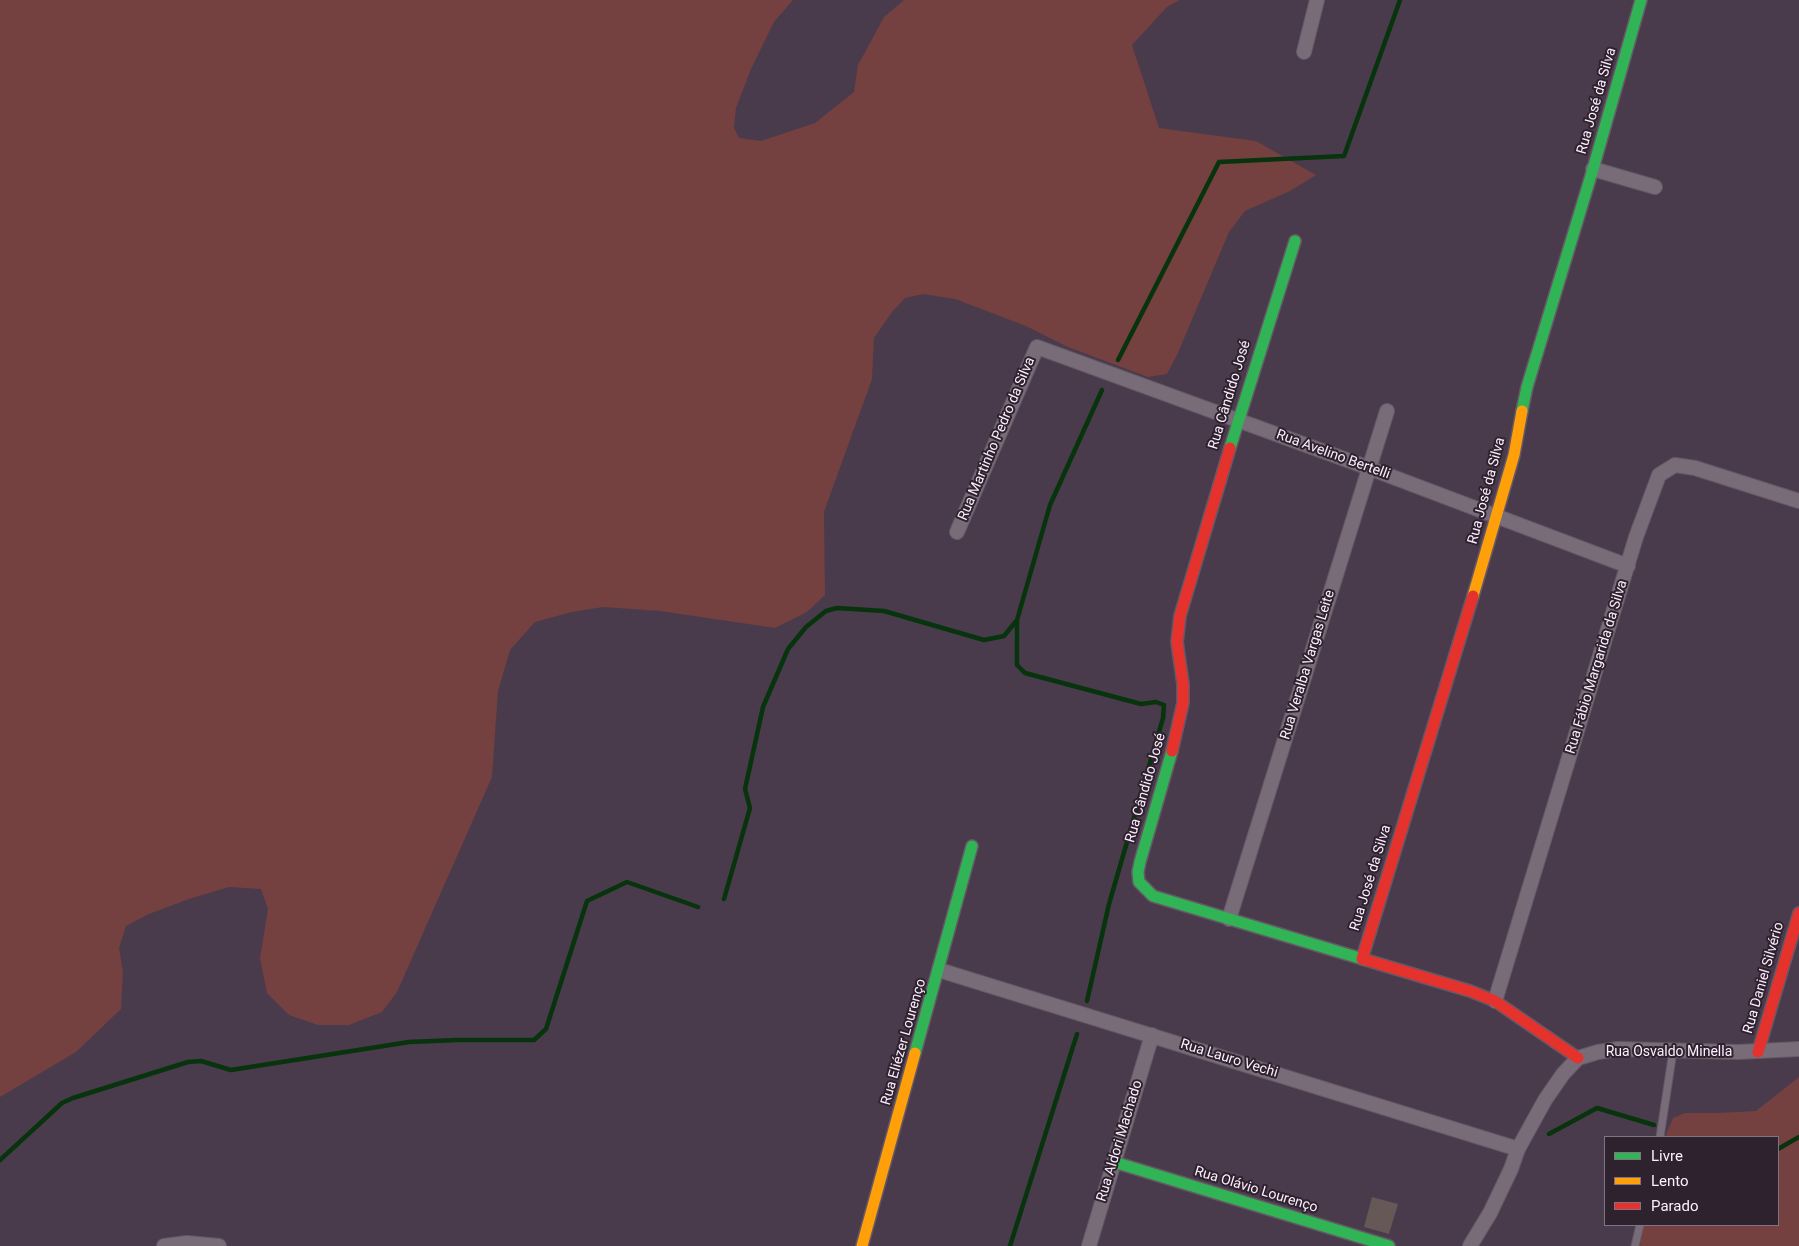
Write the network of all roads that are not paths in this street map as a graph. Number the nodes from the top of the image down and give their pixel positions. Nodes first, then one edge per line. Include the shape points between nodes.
1 (1317, 0) edge
2 (1641, 0) edge
3 (1304, 52) dead end
4 (1593, 169) junction
5 (1655, 187) dead end
6 (1295, 241) dead end
7 (1037, 347) joint
8 (1387, 411) dead end
9 (1238, 420) junction
10 (1369, 468) junction
11 (1799, 501) edge
12 (1496, 516) junction
13 (957, 532) dead end
14 (1628, 566) junction
15 (972, 846) dead end
16 (1799, 913) edge
17 (1229, 919) junction
18 (1362, 958) junction
19 (939, 970) junction
20 (1495, 1001) junction
21 (1152, 1035) junction
22 (1799, 1048) edge
23 (1673, 1051) junction
24 (1758, 1052) junction
25 (1578, 1058) junction
26 (1660, 1136) edge
27 (1518, 1149) junction
28 (1114, 1162) junction
29 (1640, 1226) edge
30 (164, 1246) edge
31 (219, 1246) edge
32 (862, 1246) edge
33 (1089, 1246) edge
34 (1389, 1246) edge
35 (1470, 1246) edge
36 (1635, 1246) edge

1 - 3 street
2 - 4 street, Rua José da Silva
4 - 5 street
4 - 12 street, Rua José da Silva via 1526,387 1514,455
6 - 9 street, Rua Cândido José
7 - 9 street, Rua Avelino Bertelli
7 - 13 street, Rua Martinho Pedro da Silva
8 - 10 street, Rua Veralba Vargas Leite
9 - 10 street, Rua Avelino Bertelli
9 - 17 street, Rua Cândido José via 1180,616 1177,642 1184,694 1180,720 1138,872 1139,882 1153,896
10 - 12 street, Rua Avelino Bertelli
10 - 17 street, Rua Veralba Vargas Leite
11 - 14 street, Rua Fábio Margarida da Silva via 1695,468 1675,465 1659,475
12 - 14 street, Rua Avelino Bertelli
12 - 18 street, Rua José da Silva
14 - 20 street, Rua Fábio Margarida da Silva
15 - 19 street, Rua Eliézer Lourenço
16 - 24 street, Rua Daniel Silvério
17 - 18 street, Rua Cândido José
18 - 20 street, Rua Cândido José
19 - 21 street, Rua Lauro Vechi
19 - 32 street, Rua Eliézer Lourenço
20 - 25 street, Rua Cândido José
21 - 27 street, Rua Lauro Vechi
21 - 28 street, Rua Aldori Machado
22 - 24 street, Rua Osvaldo Minella
23 - 24 street, Rua Osvaldo Minella
23 - 25 street, Rua Osvaldo Minella via 1618,1049
23 - 26 lane
25 - 27 street via 1552,1089
27 - 35 street via 1490,1213
28 - 33 street, Rua Aldori Machado
28 - 34 street, Rua Olávio Lourenço
29 - 36 lane
30 - 31 street via 187,1243

